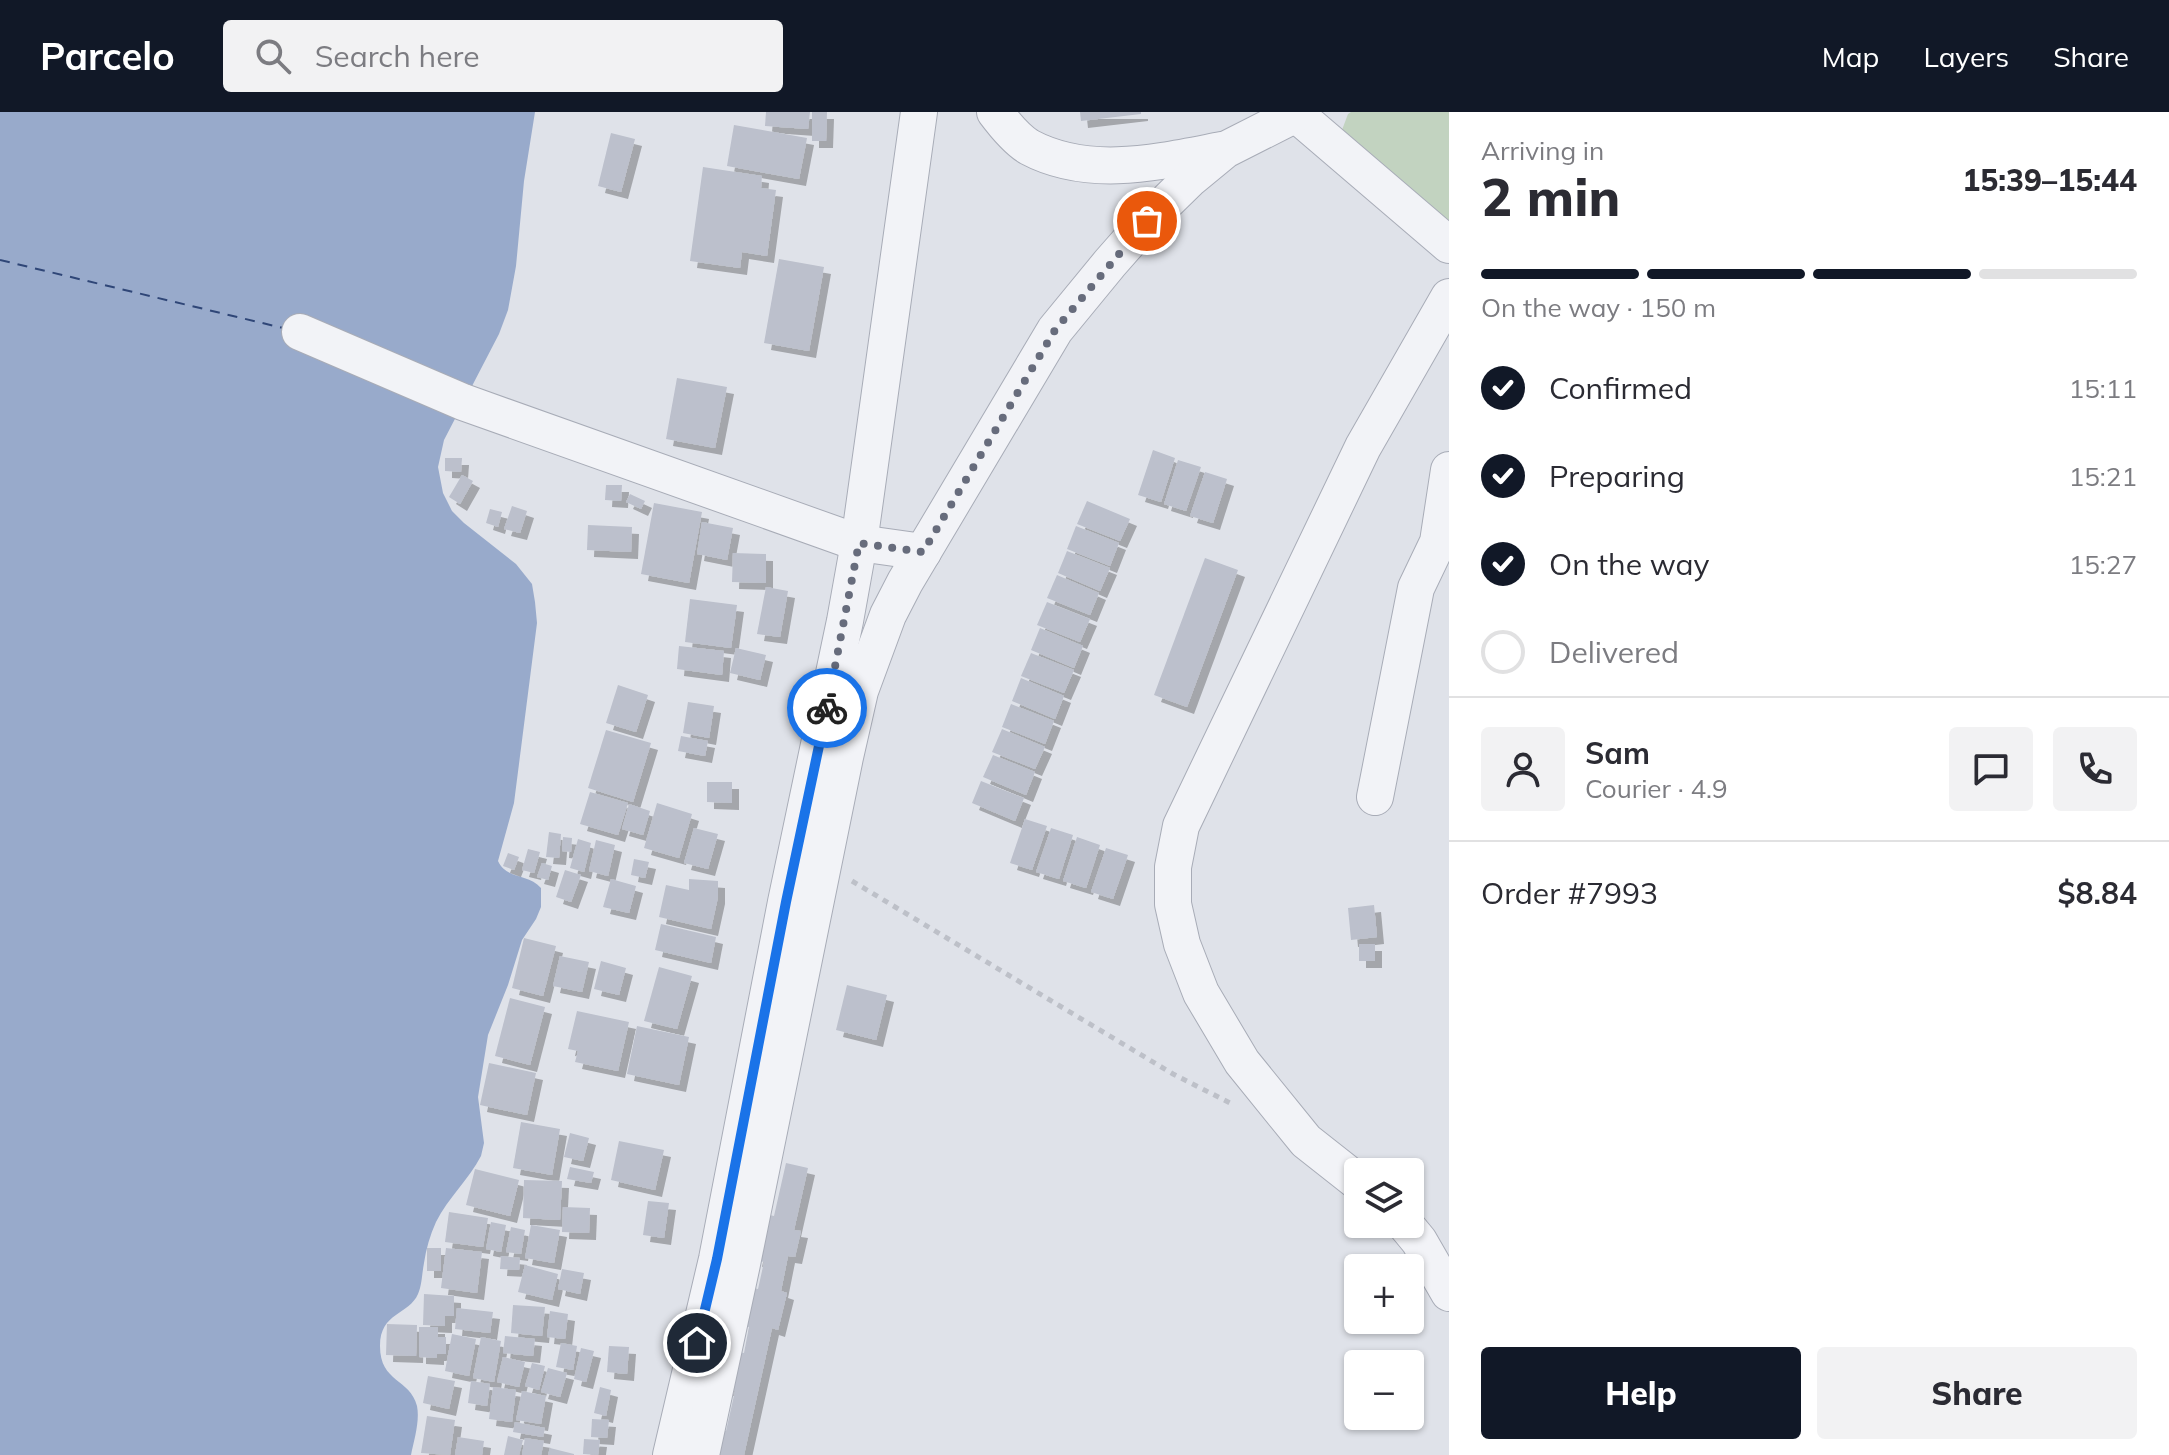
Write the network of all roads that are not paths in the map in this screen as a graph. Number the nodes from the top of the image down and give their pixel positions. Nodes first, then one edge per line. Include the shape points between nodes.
1 (919, 112) edge
2 (995, 112) edge
3 (1298, 113) edge
4 (1225, 150) junction
5 (1449, 245) edge
6 (1449, 297) edge
7 (300, 332) dead end
8 (1449, 470) edge
9 (859, 543) junction
10 (923, 552) junction
11 (846, 688) junction
12 (1375, 797) dead end
13 (1344, 1171) edge
14 (1417, 1238) edge
15 (1449, 1293) edge
16 (671, 1455) edge
17 (701, 1455) edge

1 - 9 street
2 - 4 street via 1027,145 1088,166
3 - 4 street
3 - 5 street
4 - 10 street via 1147,221 1055,330
6 - 13 street via 1363,447 1322,531 1181,826 1173,867 1173,904 1201,993 1242,1062 1306,1141
7 - 9 street via 463,402
8 - 12 street via 1438,542 1416,588
9 - 10 street
9 - 11 street
10 - 11 street
11 - 16 street via 786,902 717,1259
11 - 17 street via 824,865
14 - 15 street

